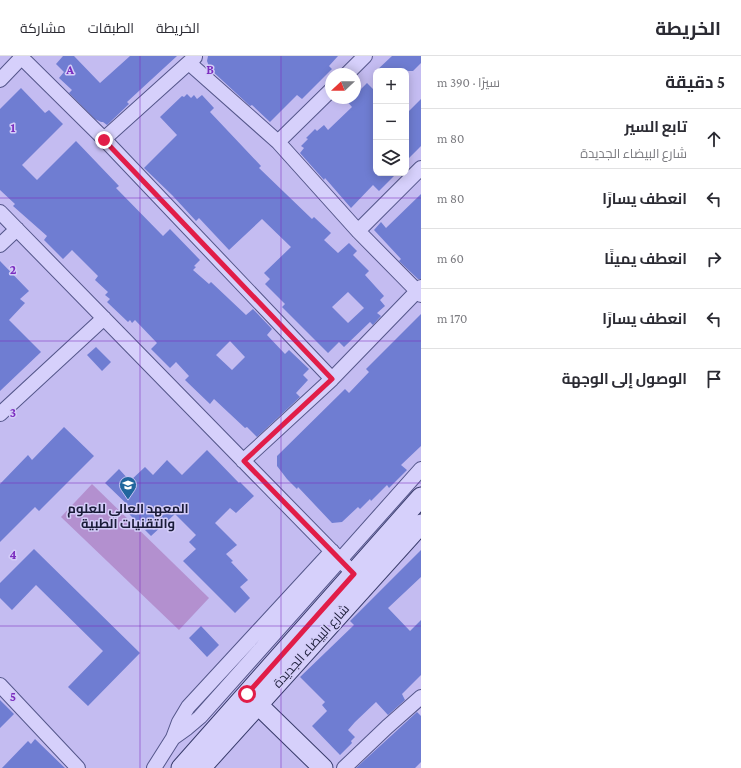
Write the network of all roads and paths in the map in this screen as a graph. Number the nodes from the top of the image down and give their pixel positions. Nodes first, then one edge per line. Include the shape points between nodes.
1 (21, 56) edge
2 (365, 56) edge
3 (193, 59) edge
4 (353, 68) edge
5 (0, 80) edge
6 (325, 96) edge
7 (104, 140) junction
8 (278, 142) junction
9 (421, 168) edge
10 (0, 212) edge
11 (17, 229) junction
12 (358, 231) junction
13 (0, 245) edge
14 (420, 291) edge
15 (104, 318) junction
16 (332, 379) junction
17 (0, 414) edge
18 (244, 461) junction
19 (421, 469) edge
20 (421, 498) edge
21 (421, 524) edge
22 (336, 555) junction
23 (360, 580) junction
24 (0, 685) edge
25 (421, 697) edge
26 (252, 699) junction
27 (78, 768) edge
28 (154, 768) edge
29 (182, 768) edge
30 (201, 768) edge
31 (323, 768) edge
32 (344, 768) edge

1 - 5 street
1 - 7 street
2 - 4 street
3 - 7 street
3 - 8 street
6 - 8 street
7 - 16 street
8 - 12 street
9 - 12 street
10 - 11 street
11 - 13 street
11 - 15 street
12 - 14 street
14 - 16 street
15 - 17 street
15 - 18 street
16 - 18 street
18 - 22 street
19 - 22 street
20 - 23 street, شارع البيضاء الجديدة
21 - 23 street, شارع البيضاء الجديدة
22 - 23 street
22 - 28 street via 200,717 173,738
23 - 26 street, شارع البيضاء الجديدة
24 - 27 street
25 - 32 street
26 - 29 street, شارع البيضاء الجديدة
26 - 30 street, شارع البيضاء الجديدة
26 - 31 street

